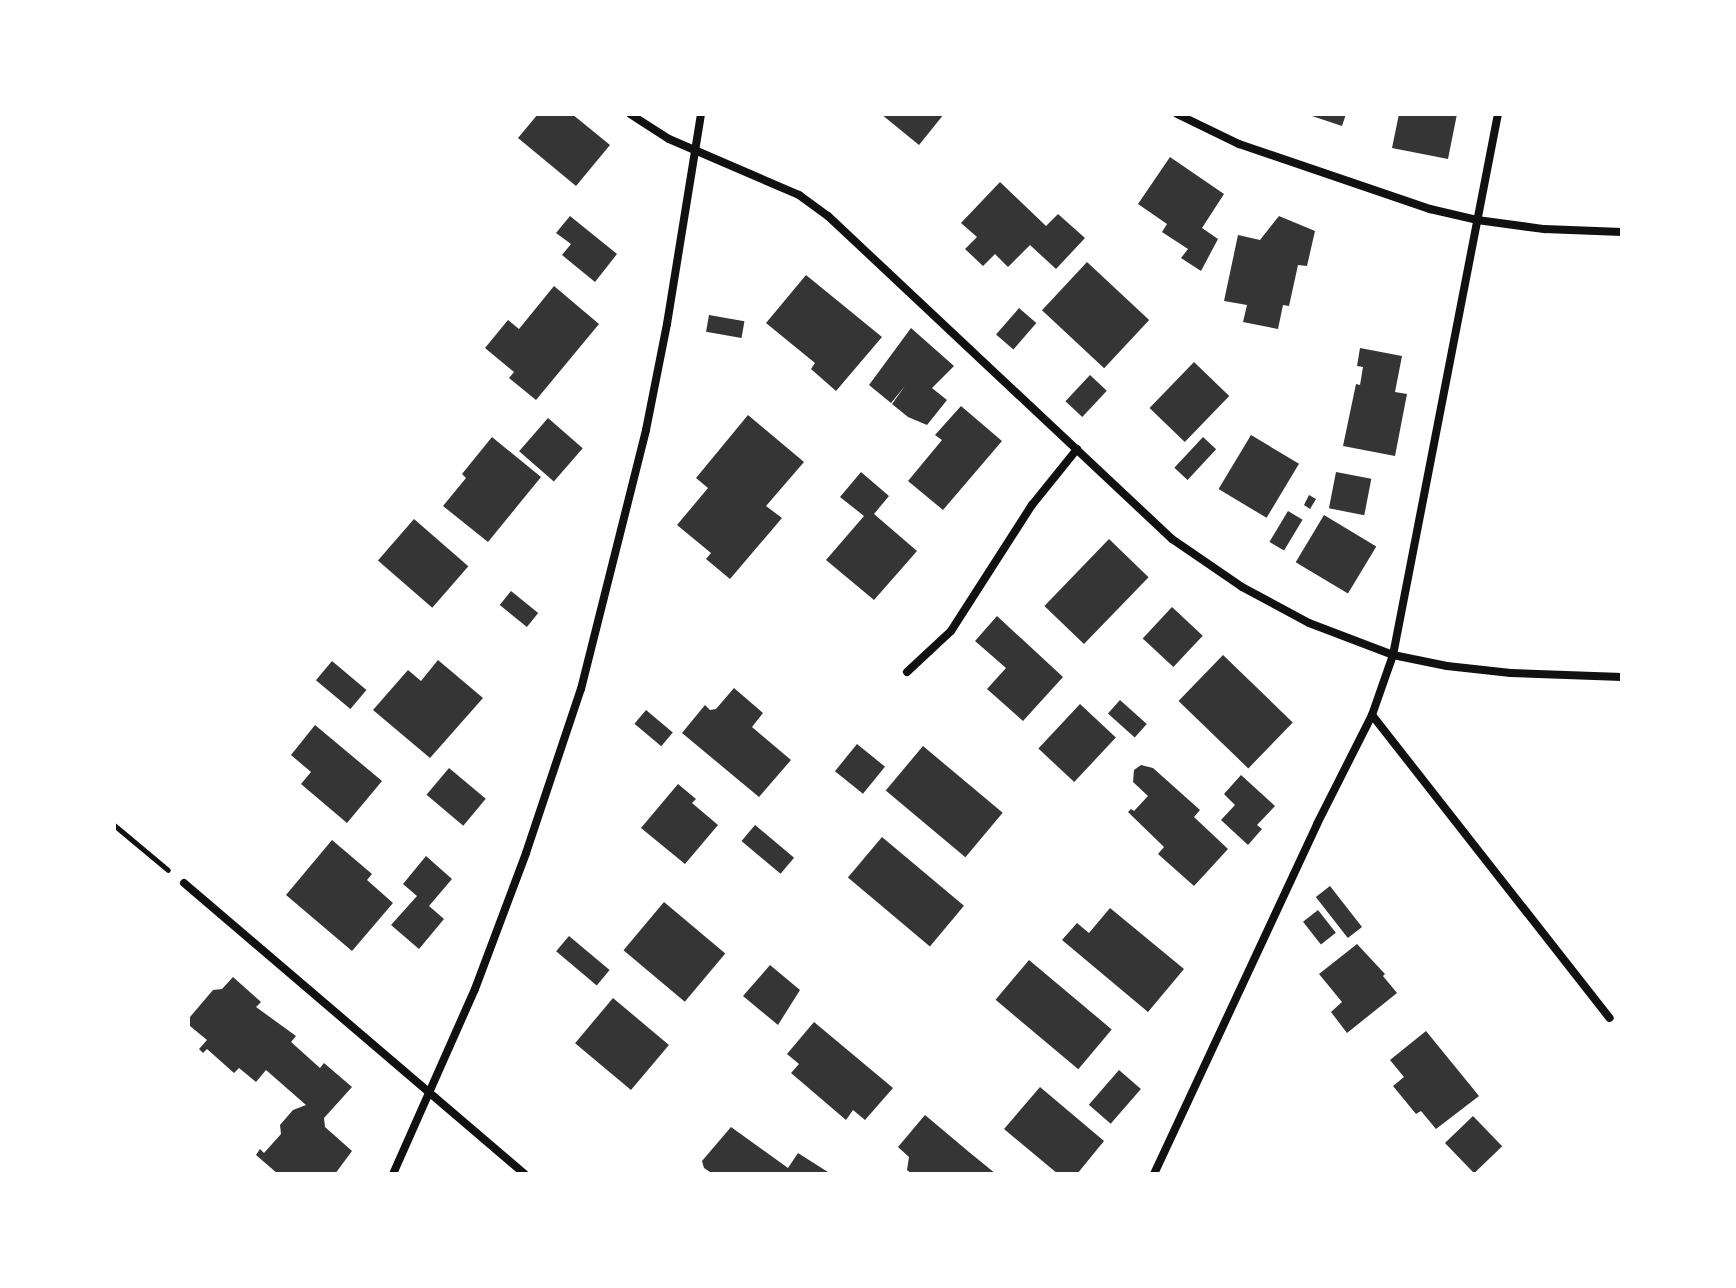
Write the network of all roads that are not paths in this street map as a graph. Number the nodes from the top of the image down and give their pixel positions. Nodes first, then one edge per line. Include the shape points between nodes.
1 (630, 114) edge
2 (701, 114) edge
3 (1177, 114) edge
4 (1498, 114) edge
5 (694, 151) junction
6 (1477, 220) junction
7 (1622, 232) edge
8 (1077, 449) junction
9 (1393, 655) junction
10 (907, 672) dead end
11 (1622, 677) edge
12 (1372, 715) junction
13 (184, 883) road end
14 (1610, 1018) dead end
15 (430, 1094) junction
16 (393, 1174) edge
17 (525, 1174) edge
18 (1154, 1174) edge

1 - 5 street
2 - 5 street
3 - 6 street via 1239,144 1387,196
4 - 6 street
5 - 8 street via 799,195 828,216
5 - 15 street via 646,430 581,689 526,853
6 - 7 street
6 - 9 street
8 - 9 street via 1172,539 1209,566 1309,623
8 - 10 street via 1032,505 951,631
9 - 11 street via 1511,673
9 - 12 street
12 - 14 street
12 - 18 street
13 - 15 street
15 - 16 street
15 - 17 street

